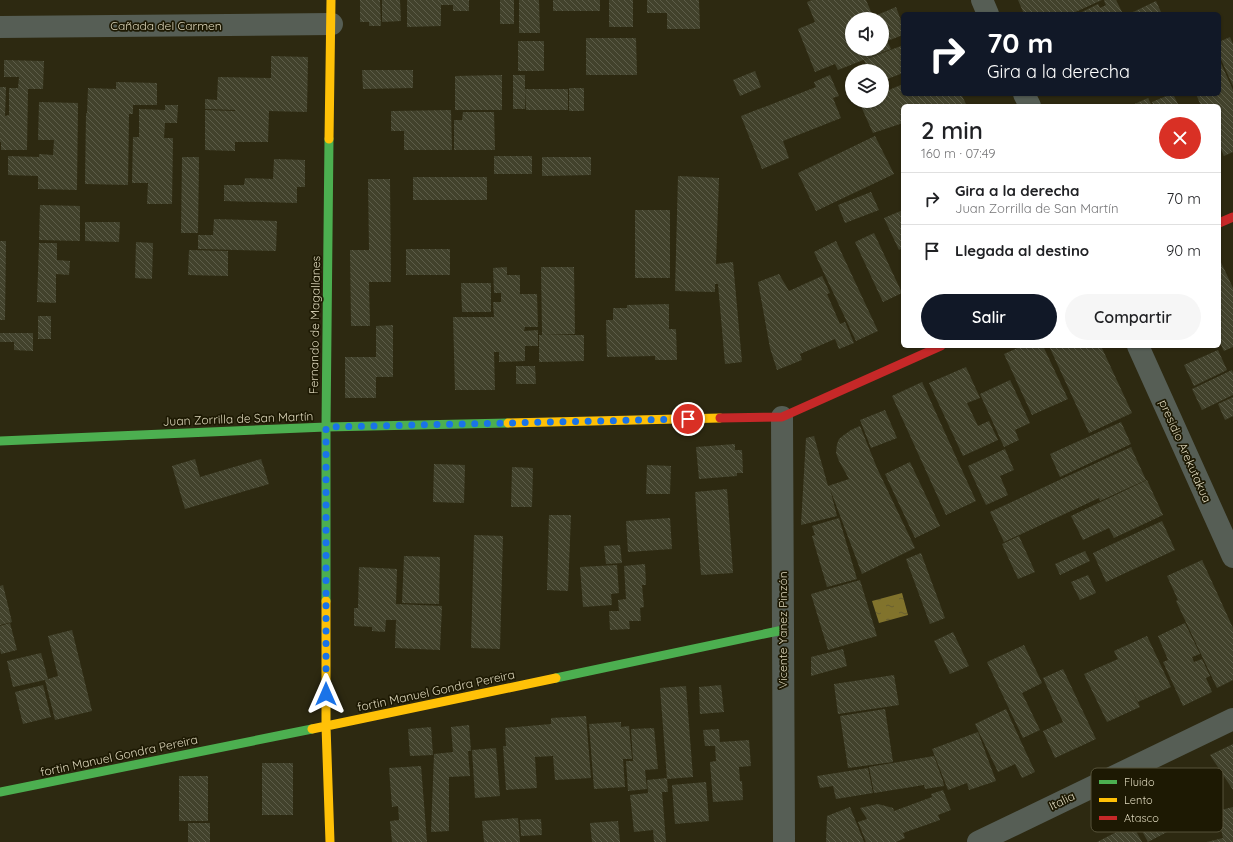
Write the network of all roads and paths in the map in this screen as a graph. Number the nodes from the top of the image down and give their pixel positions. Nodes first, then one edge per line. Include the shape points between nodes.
1 (331, 0) edge
2 (982, 0) edge
3 (987, 12) edge
4 (332, 24) junction
5 (0, 27) edge
6 (1233, 217) edge
7 (1221, 222) edge
8 (937, 348) edge
9 (1139, 348) edge
10 (782, 417) junction
11 (326, 427) junction
12 (0, 441) edge
13 (1233, 557) edge
14 (783, 630) junction
15 (1233, 719) edge
16 (326, 726) junction
17 (1131, 768) edge
18 (1091, 787) edge
19 (0, 792) edge
20 (330, 842) edge
21 (784, 842) edge
22 (978, 842) edge

1 - 4 street, Fernando de Magallanes
2 - 3 street
4 - 5 street, Cañada del Carmen
4 - 11 street, Fernando de Magallanes
6 - 7 street
8 - 10 street, Juan Zorrilla de San Martín
9 - 13 street, presidio Arekutakua
10 - 11 street, Juan Zorrilla de San Martín
10 - 14 street, Vicente Yanez Pinzón
11 - 12 street, Juan Zorrilla de San Martín
11 - 16 street, Fernando de Magallanes
14 - 16 street, fortin Manuel Gondra Pereira
14 - 21 street, Vicente Yanez Pinzón
15 - 17 street, Italia
16 - 19 street, fortin Manuel Gondra Pereira
16 - 20 street, Fernando de Magallanes
18 - 22 street, Italia

